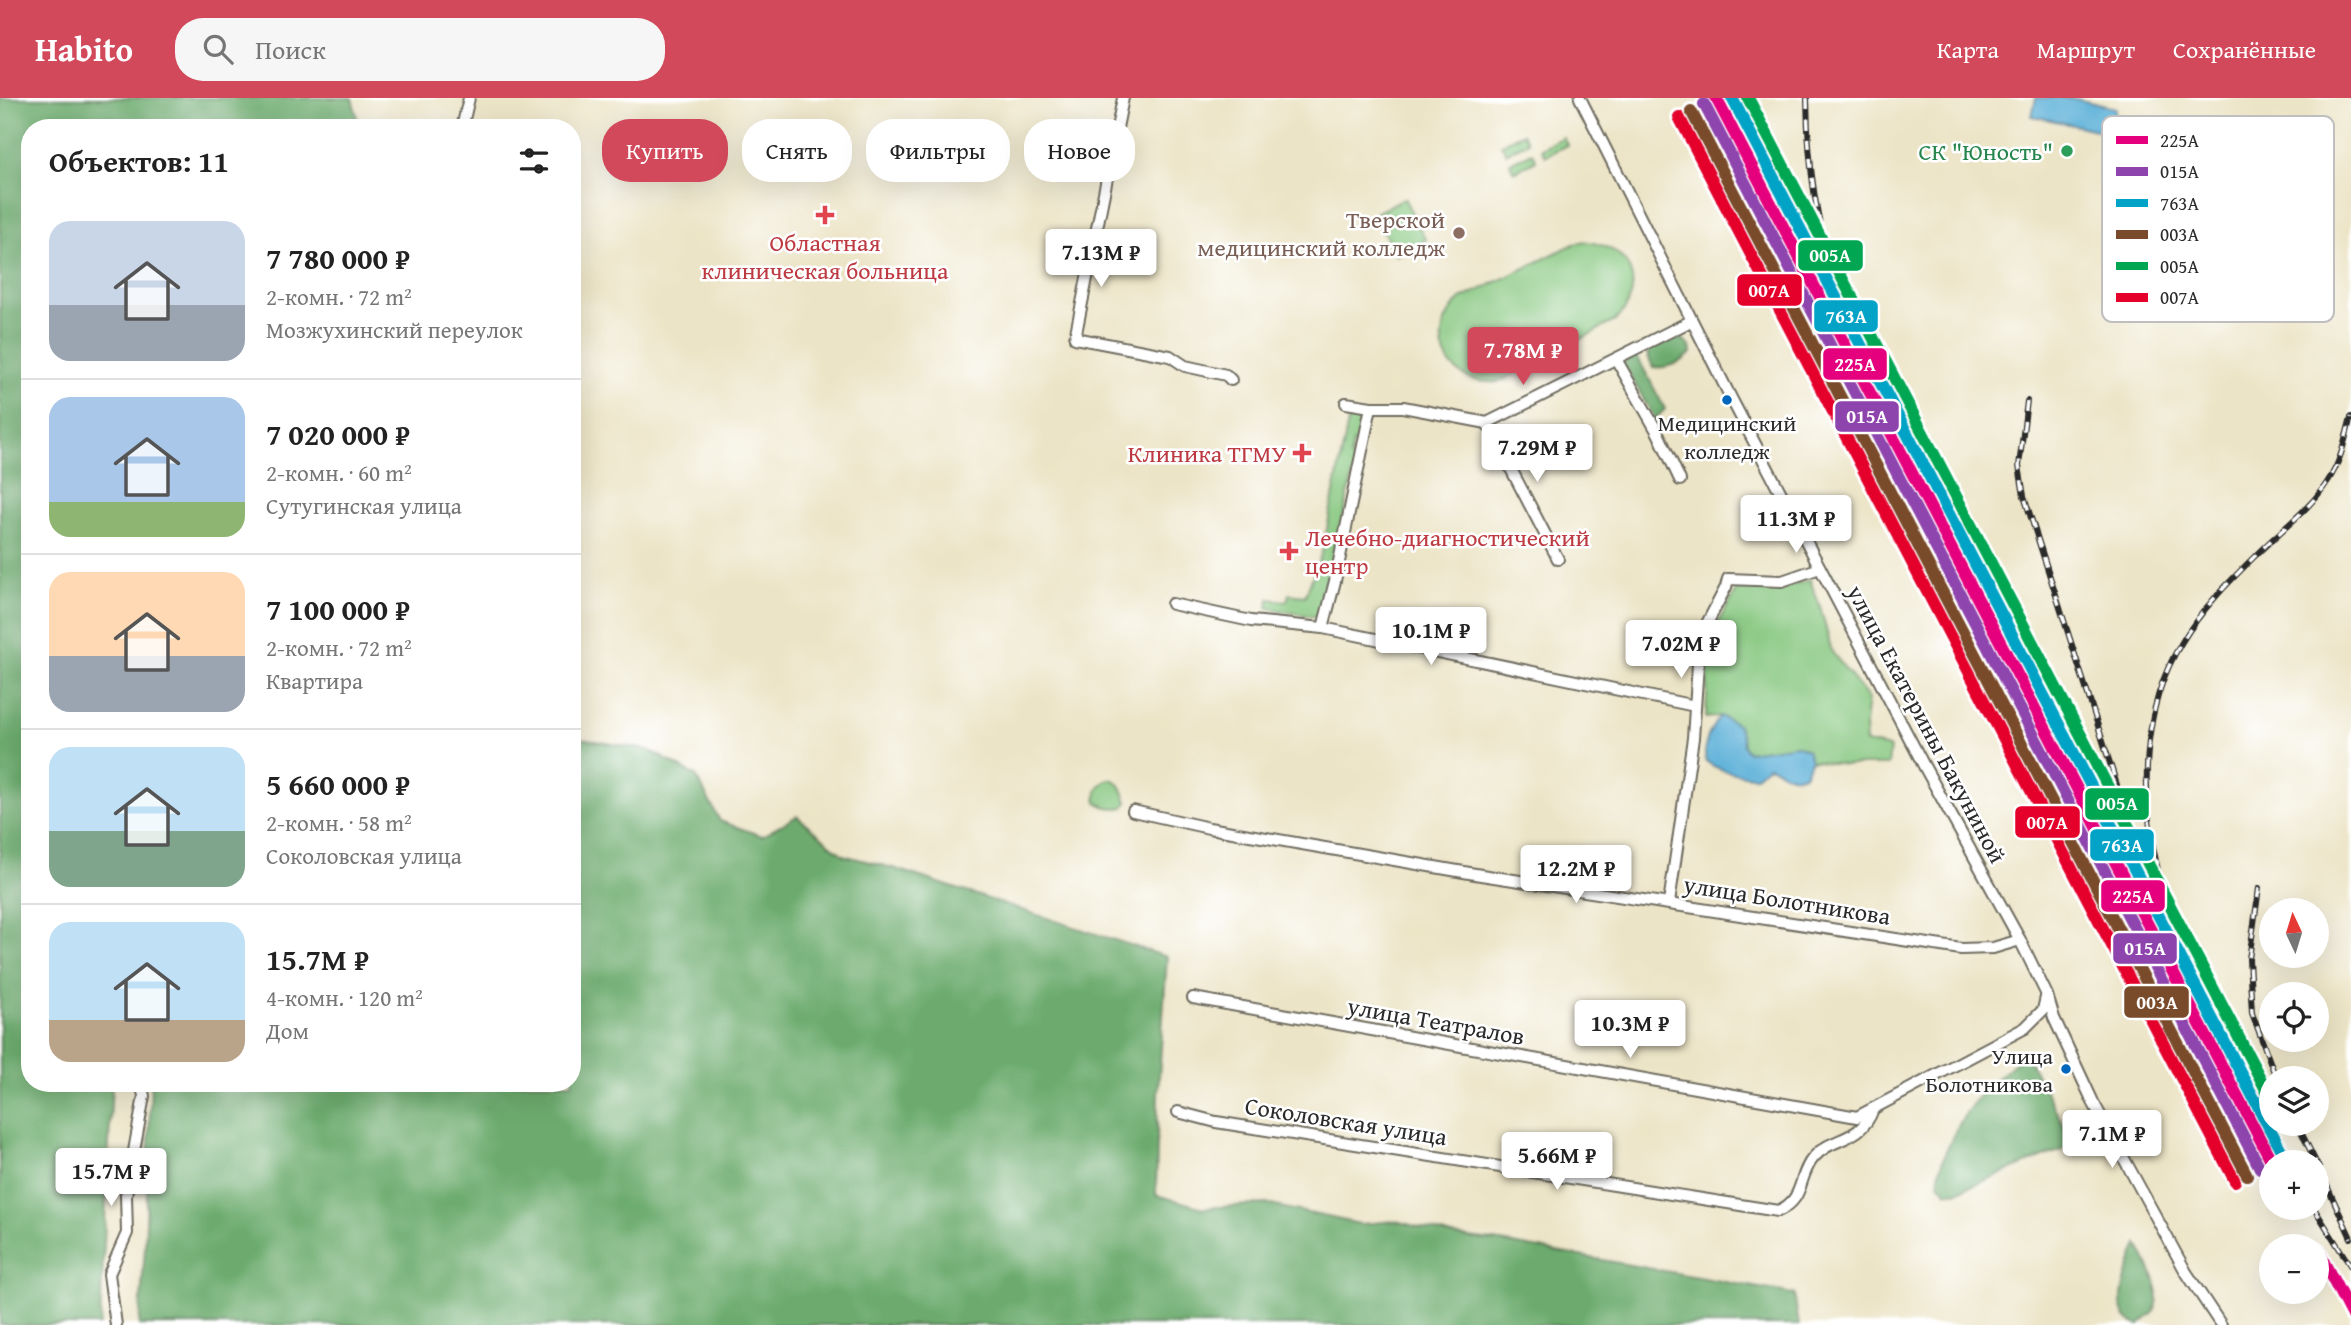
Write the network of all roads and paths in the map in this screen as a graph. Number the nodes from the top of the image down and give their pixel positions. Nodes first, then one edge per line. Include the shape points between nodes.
1 (469, 98) edge
2 (1123, 98) edge
3 (1580, 98) edge
4 (464, 119) edge
5 (1691, 321) junction
6 (1616, 359) junction
7 (1231, 380) dead end
8 (1346, 403) dead end
9 (1371, 407) junction
10 (1487, 423) junction
11 (1680, 480) dead end
12 (1558, 559) dead end
13 (1820, 568) junction
14 (1172, 604) dead end
15 (1323, 628) junction
16 (1695, 706) junction
17 (1133, 811) dead end
18 (1670, 902) junction
19 (2020, 940) junction
20 (2047, 995) junction
21 (1193, 998) dead end
22 (143, 1092) edge
23 (1873, 1108) junction
24 (1178, 1112) dead end
25 (116, 1325) edge
26 (2221, 1325) edge

1 - 4 street
2 - 7 street via 1075,338 1170,356 1185,366
3 - 5 street, улица Екатерины Бакуниной
5 - 6 street
5 - 13 street, улица Екатерины Бакуниной
6 - 10 street
6 - 11 street
8 - 9 street
9 - 10 street via 1403,407
9 - 15 street
10 - 12 street
13 - 16 street via 1782,581 1728,579 1702,633
13 - 19 street, улица Екатерины Бакуниной
14 - 15 street via 1251,621
15 - 16 street
16 - 18 street
17 - 18 street, улица Болотникова via 1250,835
18 - 19 street, улица Болотникова via 1961,948 1993,948
19 - 20 street, улица Екатерины Бакуниной
20 - 23 street, улица Театралов via 2043,1010 2025,1028
20 - 26 street, улица Екатерины Бакуниной via 2092,1102 2186,1272
21 - 23 street, улица Театралов via 1857,1117
22 - 25 street via 126,1195 127,1233 109,1274
23 - 24 street, Соколовская улица via 1859,1131 1815,1156 1797,1196 1778,1210 1216,1122

